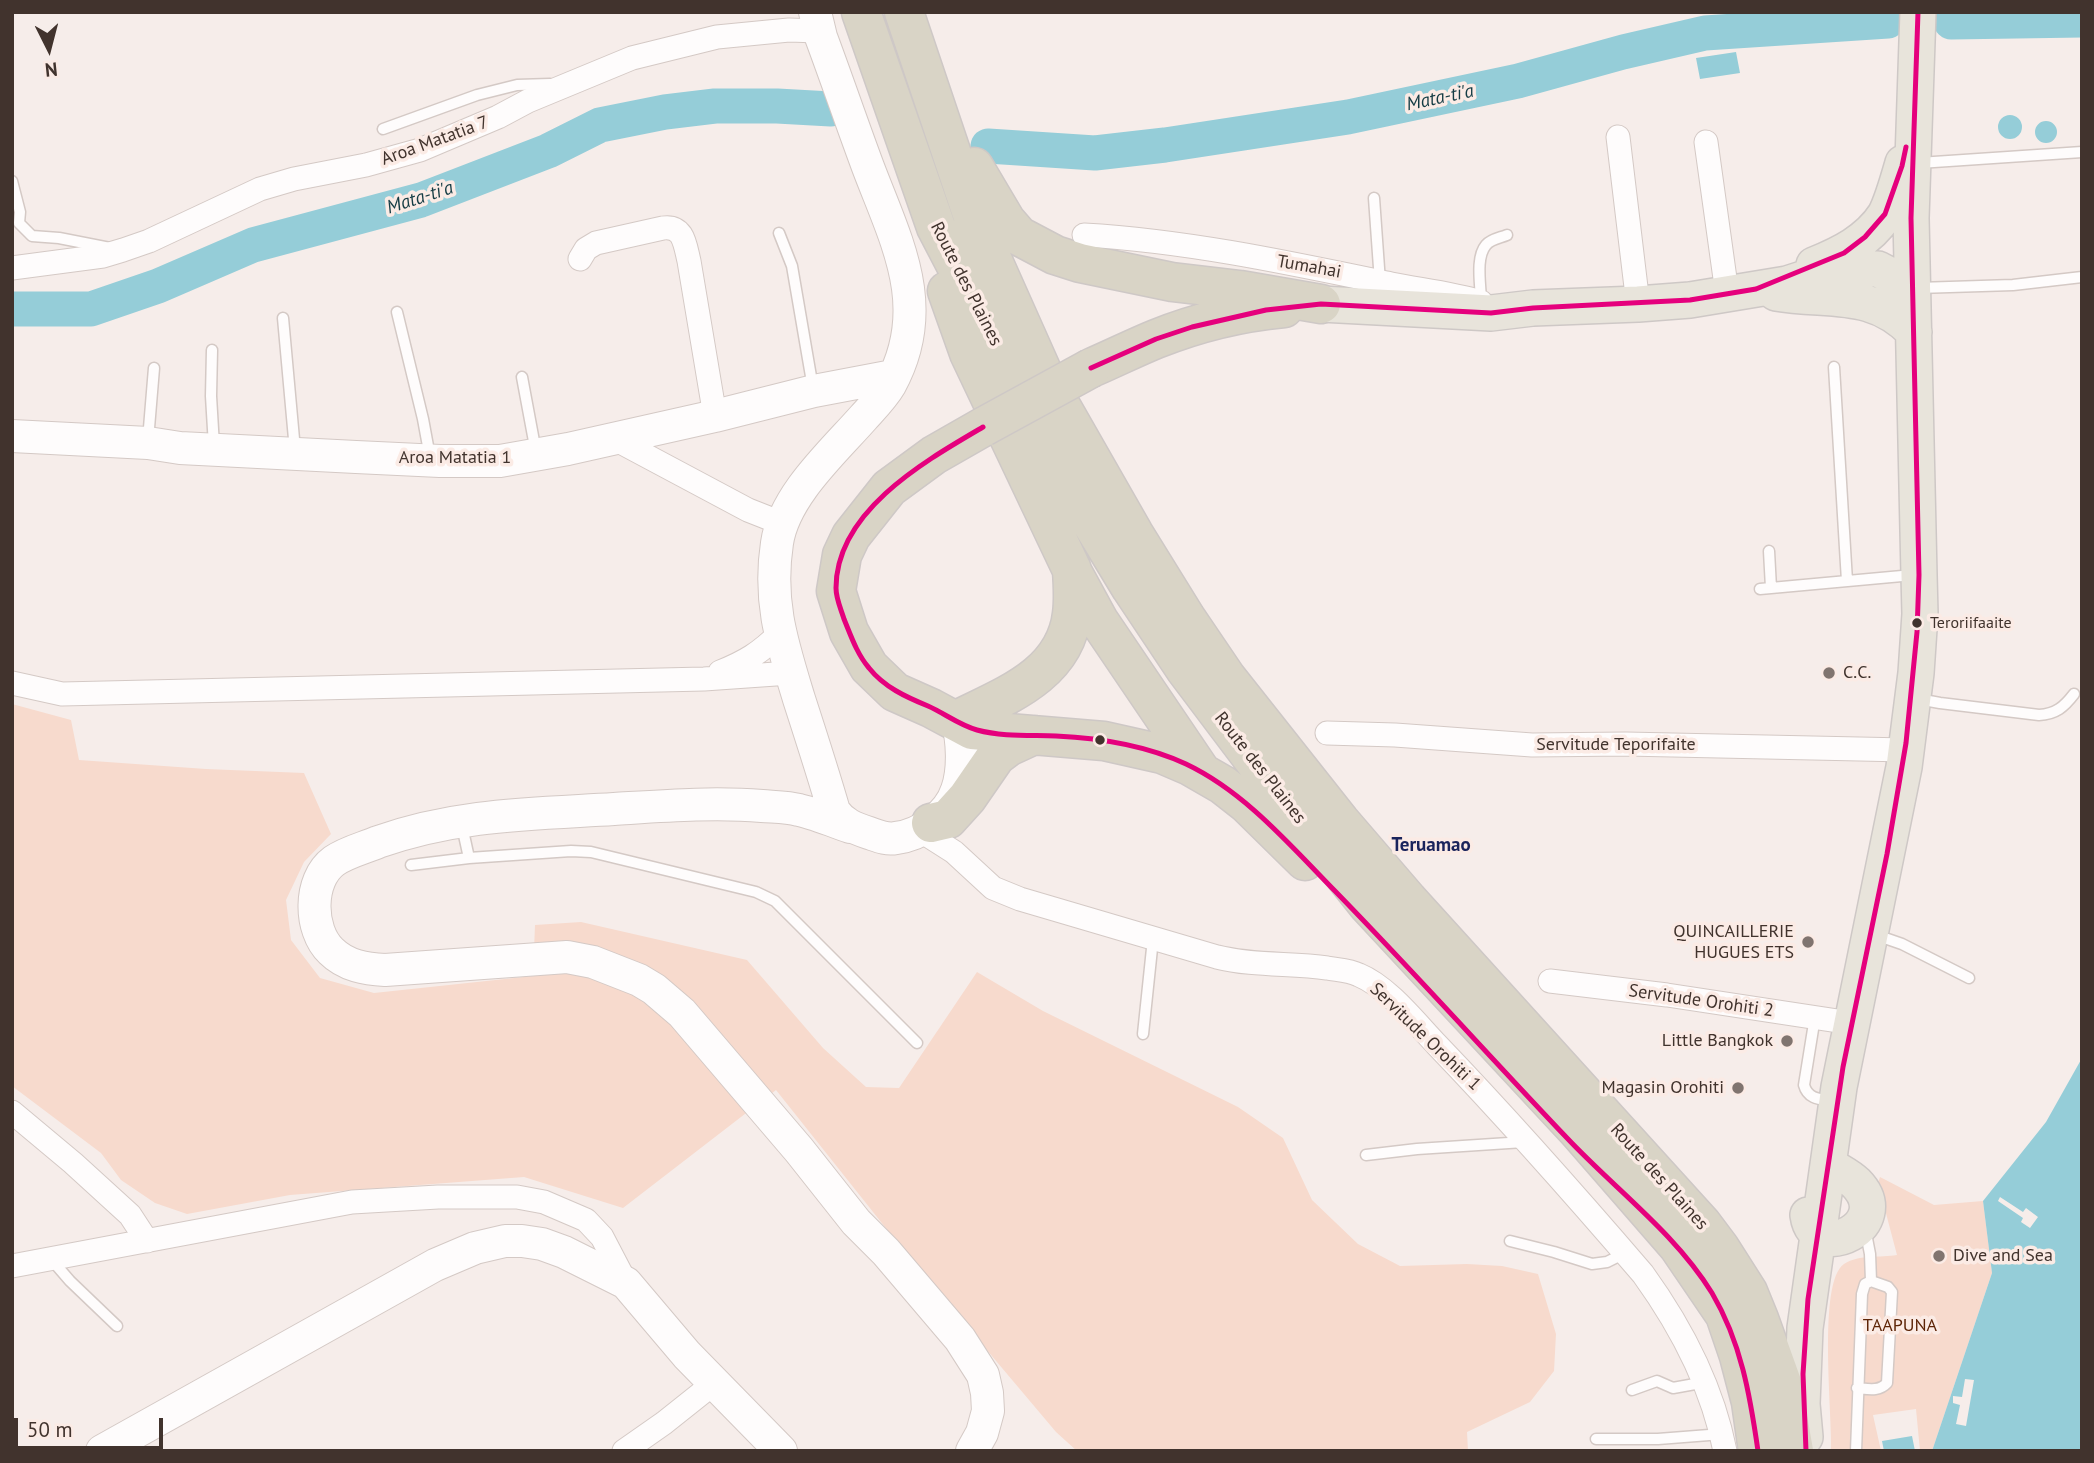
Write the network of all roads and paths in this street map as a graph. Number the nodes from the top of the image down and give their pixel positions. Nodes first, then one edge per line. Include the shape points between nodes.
1 (861, 12) edge
2 (904, 12) edge
3 (1918, 12) edge
4 (817, 21) edge
5 (565, 86) junction
6 (1914, 110) junction
7 (383, 129) dead end
8 (1618, 137) dead end
9 (1706, 142) dead end
10 (2082, 152) edge
11 (1913, 163) junction
12 (967, 172) junction
13 (12, 181) edge
14 (1374, 198) dead end
15 (930, 210) junction
16 (779, 233) dead end
17 (1084, 235) dead end
18 (1507, 235) dead end
19 (123, 250) junction
20 (580, 259) dead end
21 (12, 268) edge
22 (1119, 271) junction
23 (2082, 277) edge
24 (1380, 282) junction
25 (1912, 289) junction
26 (1741, 291) junction
27 (1481, 302) junction
28 (1321, 304) junction
29 (1638, 304) junction
30 (1532, 308) junction
31 (397, 312) dead end
32 (283, 318) dead end
33 (1914, 332) junction
34 (1156, 339) junction
35 (212, 349) dead end
36 (1834, 367) dead end
37 (154, 368) dead end
38 (894, 376) junction
39 (522, 377) dead end
40 (814, 391) junction
41 (715, 416) junction
42 (12, 436) edge
43 (613, 438) junction
44 (148, 443) junction
45 (215, 449) junction
46 (296, 453) junction
47 (537, 455) junction
48 (430, 460) junction
49 (781, 523) junction
50 (1769, 551) dead end
51 (1072, 570) junction
52 (1919, 575) junction
53 (1847, 581) junction
54 (779, 634) junction
55 (790, 673) junction
56 (704, 679) junction
57 (12, 683) edge
58 (2074, 694) dead end
59 (1913, 698) junction
60 (957, 720) junction
61 (1327, 733) dead end
62 (1034, 735) junction
63 (1906, 750) junction
64 (1202, 773) junction
65 (462, 820) junction
66 (850, 827) junction
67 (926, 827) junction
68 (469, 858) junction
69 (411, 865) dead end
70 (1870, 933) junction
71 (1153, 939) junction
72 (1969, 978) dead end
73 (1550, 981) dead end
74 (1815, 1017) junction
75 (1851, 1023) junction
76 (1143, 1034) dead end
77 (917, 1043) dead end
78 (1837, 1102) junction
79 (12, 1112) edge
80 (1527, 1142) junction
81 (1366, 1155) dead end
82 (1829, 1165) junction
83 (1863, 1222) junction
84 (1819, 1234) junction
85 (147, 1241) junction
86 (1510, 1241) dead end
87 (1625, 1254) junction
88 (1684, 1255) junction
89 (51, 1259) junction
90 (12, 1266) edge
91 (1871, 1280) junction
92 (626, 1283) junction
93 (117, 1326) dead end
94 (1706, 1382) junction
95 (713, 1384) junction
96 (1857, 1388) junction
97 (1632, 1390) dead end
98 (1597, 1439) dead end
99 (1724, 1442) edge
100 (102, 1451) edge
101 (624, 1451) edge
102 (781, 1451) edge
103 (972, 1451) edge
104 (1758, 1451) edge
105 (1794, 1451) edge
106 (1806, 1451) edge
107 (1856, 1451) edge

1 - 15 highway, Route des Plaines
2 - 12 highway
3 - 6 main road
4 - 5 street, Aroa Matatia 7 via 789,30 717,37 632,58
4 - 38 main road via 909,286 907,338
5 - 7 lane via 517,85
5 - 19 street, Aroa Matatia 7 via 420,150 260,189
6 - 11 main road
6 - 26 main road via 1885,214 1865,237 1844,253
8 - 29 street
9 - 26 street
10 - 11 lane
11 - 25 main road
12 - 22 highway via 1019,236 1055,255
12 - 105 highway, Route des Plaines via 972,214 1046,380 1185,618 1340,821 1720,1248 1759,1319 1782,1383
13 - 19 lane via 19,223 32,236
14 - 24 lane
15 - 51 highway via 949,300 969,353
15 - 88 highway, Route des Plaines via 1083,509 1185,668 1367,904 1578,1131
16 - 40 lane via 792,267
17 - 24 street, Tumahai via 1175,243
18 - 27 lane via 1485,246
19 - 21 street, Aroa Matatia 7
20 - 41 street via 596,243 663,228 678,230 689,261
22 - 28 highway
22 - 34 highway via 1146,297
23 - 25 lane
24 - 27 street, Tumahai
25 - 26 main road via 1878,269 1852,269
25 - 33 main road
26 - 29 main road
26 - 33 main road via 1865,302 1900,318
27 - 30 street, Tumahai
28 - 30 main road via 1491,313
28 - 34 highway via 1266,310
29 - 30 main road
31 - 48 lane
32 - 46 lane
33 - 52 main road
34 - 60 highway, bridge via 1091,368 934,455 889,488 851,536 842,555 836,591 869,667 895,692
35 - 45 lane
36 - 53 lane
37 - 44 lane
38 - 40 main road, Aroa Matatia 1
38 - 49 main road via 807,482
39 - 47 lane
40 - 41 main road, Aroa Matatia 1
41 - 43 main road, Aroa Matatia 1
42 - 44 main road, Aroa Matatia 1
43 - 47 main road, Aroa Matatia 1
43 - 49 street
44 - 45 main road, Aroa Matatia 1
45 - 46 main road, Aroa Matatia 1
46 - 48 main road, Aroa Matatia 1
47 - 48 main road, Aroa Matatia 1
49 - 54 main road via 774,591
50 - 53 lane via 1766,588
51 - 60 highway via 1072,616 1056,658 1025,686
51 - 64 highway via 1107,633
52 - 53 lane
52 - 59 main road
54 - 55 main road
54 - 56 street via 743,663
55 - 56 street
55 - 66 main road via 834,811
56 - 57 street via 62,694
58 - 59 lane via 2065,706 2039,715
59 - 63 main road
60 - 62 highway via 972,730
60 - 67 main road via 961,733 957,791 947,808
61 - 63 street, Servitude Teporifaite via 1531,745
62 - 64 highway via 1137,747
62 - 67 highway via 996,756 948,819
63 - 70 main road
64 - 88 highway via 1246,803 1353,908 1574,1146
65 - 66 main road via 737,804 798,809
65 - 68 lane
65 - 103 main road via 385,840 324,870 316,886 315,903 322,939 331,952 364,968 385,970 567,957 593,962 654,989 701,1034 972,1356 983,1375 988,1411
66 - 67 main road via 896,838
67 - 71 street, Servitude Orohiti 1 via 993,888
68 - 69 lane
68 - 77 lane via 590,852 756,892 775,901
70 - 72 lane
70 - 75 main road
71 - 76 lane
71 - 80 street, Servitude Orohiti 1 via 1231,961 1358,974 1392,999
73 - 74 street, Servitude Orohiti 2
74 - 75 street, Servitude Orohiti 2
74 - 78 lane via 1804,1086 1812,1097
75 - 78 main road
78 - 82 main road
78 - 84 main road via 1821,1127 1807,1202 1809,1220
79 - 85 street via 130,1215
80 - 81 lane
80 - 87 street, Servitude Orohiti 1
82 - 83 main road via 1862,1190 1867,1208
82 - 84 main road
83 - 84 main road via 1844,1237
83 - 91 lane
84 - 106 main road via 1805,1328 1802,1404
85 - 89 street
85 - 92 street via 352,1202 517,1197 544,1202 586,1220 602,1237
86 - 87 lane via 1592,1264
87 - 94 street, Servitude Orohiti 1 via 1676,1322
88 - 104 highway, Route des Plaines via 1725,1315 1751,1402
89 - 90 street
89 - 93 lane
91 - 96 lane via 1862,1294
91 - 96 lane via 1892,1292 1887,1383 1875,1390
92 - 95 main road
92 - 100 main road via 542,1244 505,1241 475,1248 375,1297
94 - 97 lane via 1673,1388 1657,1381
94 - 99 street, Servitude Orohiti 1
95 - 101 street
95 - 102 main road
96 - 107 lane
98 - 99 lane

